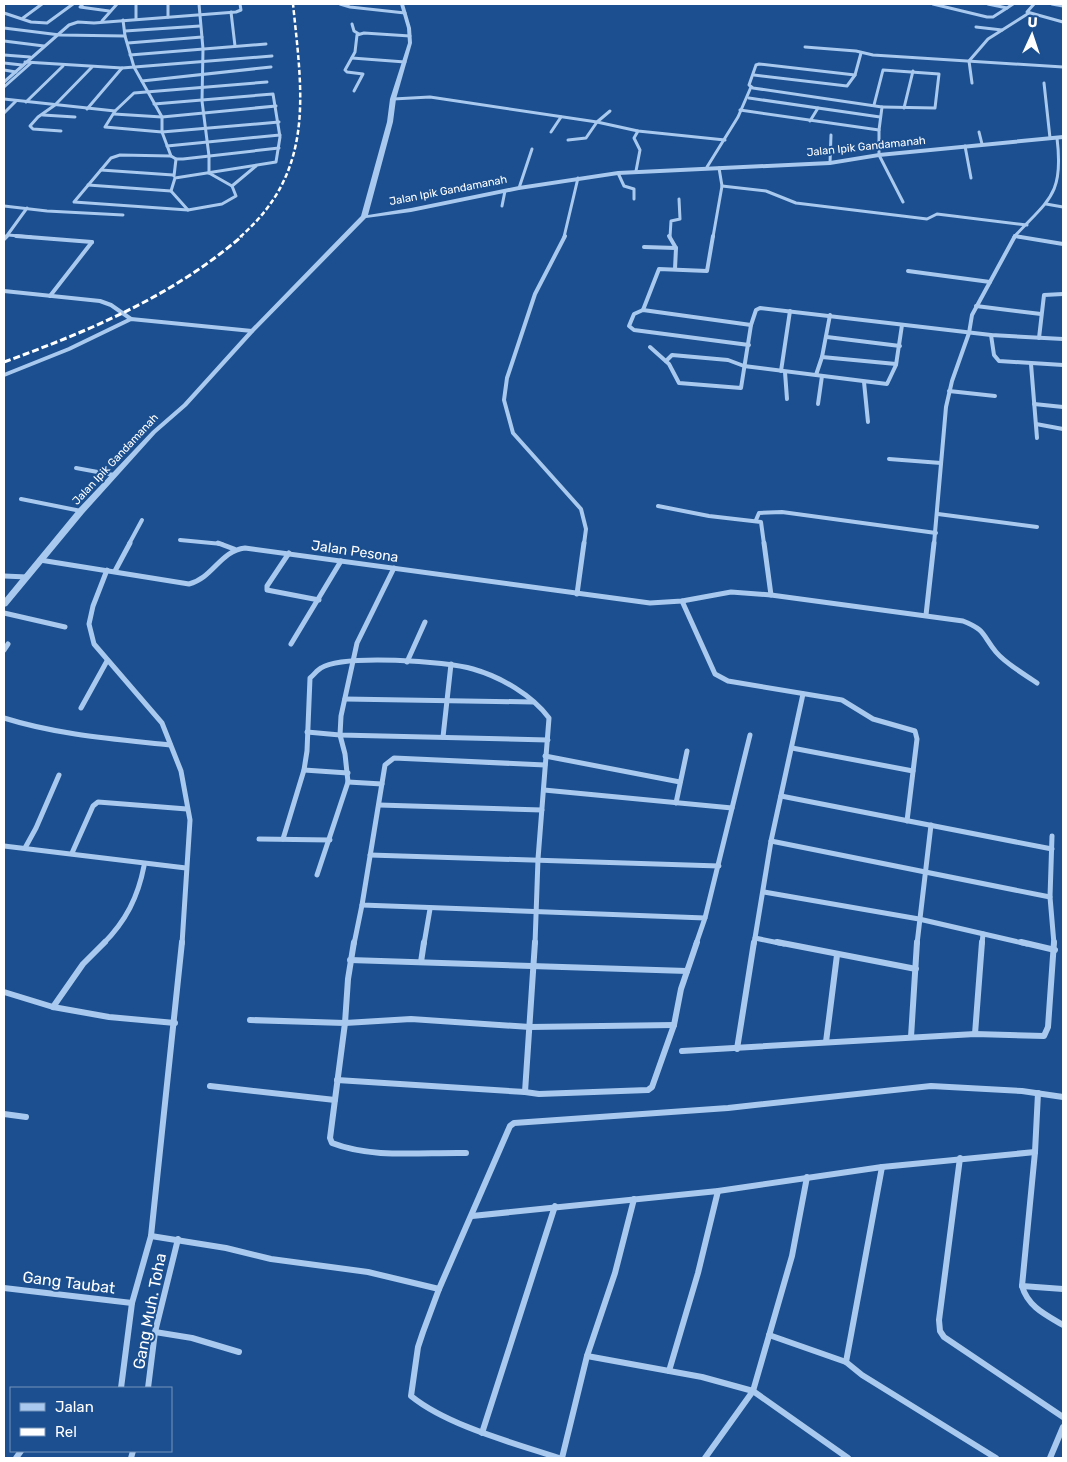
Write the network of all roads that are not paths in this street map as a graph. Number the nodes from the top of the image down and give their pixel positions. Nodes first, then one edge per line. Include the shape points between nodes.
1 (42, 4) edge
2 (64, 4) edge
3 (72, 4) edge
4 (83, 4) edge
5 (117, 4) edge
6 (136, 4) edge
7 (168, 4) edge
8 (199, 4) edge
9 (240, 4) edge
10 (340, 4) edge
11 (361, 4) edge
12 (386, 4) edge
13 (402, 4) edge
14 (933, 4) edge
15 (988, 4) edge
16 (1013, 4) edge
17 (1034, 4) edge
18 (1052, 4) edge
19 (1063, 6) edge
20 (1006, 8) junction
21 (366, 9) junction
22 (110, 11) junction
23 (390, 11) junction
24 (231, 12) junction
25 (405, 13) junction
26 (1029, 13) junction
27 (4, 14) edge
28 (198, 15) junction
29 (168, 17) junction
30 (23, 18) junction
31 (136, 19) junction
32 (123, 20) junction
33 (102, 22) junction
34 (1063, 22) edge
35 (352, 24) dead end
36 (200, 26) junction
37 (976, 26) dead end
38 (4, 28) edge
39 (1002, 30) junction
40 (125, 31) junction
41 (359, 34) junction
42 (60, 35) junction
43 (125, 36) junction
44 (410, 36) junction
45 (202, 37) junction
46 (4, 41) edge
47 (128, 43) junction
48 (266, 44) dead end
49 (44, 46) junction
50 (235, 46) junction
51 (805, 47) dead end
52 (203, 49) junction
53 (861, 53) junction
54 (4, 55) edge
55 (130, 55) junction
56 (272, 56) dead end
57 (30, 57) junction
58 (352, 58) junction
59 (969, 61) junction
60 (202, 62) junction
61 (405, 62) junction
62 (4, 63) edge
63 (31, 63) junction
64 (23, 64) junction
65 (63, 66) junction
66 (92, 67) junction
67 (134, 67) junction
68 (271, 67) dead end
69 (1063, 67) edge
70 (122, 68) junction
71 (4, 70) edge
72 (913, 71) junction
73 (16, 72) junction
74 (203, 74) junction
75 (754, 75) junction
76 (855, 75) junction
77 (142, 81) junction
78 (4, 82) edge
79 (267, 82) dead end
80 (972, 83) dead end
81 (1044, 83) dead end
82 (751, 87) junction
83 (4, 88) edge
84 (201, 88) junction
85 (354, 91) dead end
86 (147, 92) junction
87 (748, 98) junction
88 (4, 99) edge
89 (393, 99) junction
90 (16, 101) junction
91 (202, 101) junction
92 (26, 102) junction
93 (154, 104) junction
94 (55, 105) junction
95 (874, 105) junction
96 (276, 106) junction
97 (882, 107) junction
98 (818, 108) junction
99 (904, 108) junction
100 (87, 109) junction
101 (740, 110) junction
102 (610, 111) dead end
103 (4, 113) edge
104 (115, 113) junction
105 (42, 114) junction
106 (204, 114) junction
107 (76, 117) dead end
108 (162, 117) junction
109 (561, 117) junction
110 (880, 117) junction
111 (810, 120) junction
112 (279, 122) junction
113 (597, 122) junction
114 (206, 130) junction
115 (879, 130) junction
116 (61, 131) dead end
117 (638, 131) junction
118 (162, 132) junction
119 (551, 132) dead end
120 (979, 132) dead end
121 (280, 135) junction
122 (830, 136) dead end
123 (1057, 138) edge
124 (568, 140) dead end
125 (726, 140) junction
126 (206, 142) junction
127 (982, 144) junction
128 (167, 146) junction
129 (966, 146) junction
130 (279, 148) junction
131 (532, 149) dead end
132 (879, 155) junction
133 (171, 156) junction
134 (209, 156) junction
135 (176, 159) junction
136 (830, 163) junction
137 (256, 166) junction
138 (707, 167) junction
139 (719, 168) junction
140 (101, 170) junction
141 (636, 171) junction
142 (209, 173) junction
143 (618, 173) junction
144 (174, 177) junction
145 (578, 178) junction
146 (971, 178) dead end
147 (88, 186) junction
148 (232, 186) junction
149 (722, 186) junction
150 (519, 188) junction
151 (171, 191) junction
152 (505, 191) junction
153 (634, 199) dead end
154 (679, 199) dead end
155 (74, 202) junction
156 (903, 202) dead end
157 (1046, 204) junction
158 (4, 206) edge
159 (502, 206) dead end
160 (1063, 207) edge
161 (27, 208) junction
162 (188, 210) junction
163 (66, 212) junction
164 (123, 216) dead end
165 (364, 217) junction
166 (1027, 225) junction
167 (4, 232) edge
168 (10, 234) junction
169 (1015, 236) junction
170 (4, 240) edge
171 (1063, 244) edge
172 (644, 247) dead end
173 (676, 248) junction
174 (675, 269) junction
175 (908, 272) dead end
176 (990, 282) junction
177 (4, 291) edge
178 (1063, 294) edge
179 (50, 296) junction
180 (976, 306) junction
181 (643, 310) junction
182 (790, 311) junction
183 (1041, 314) junction
184 (830, 316) junction
185 (131, 319) junction
186 (751, 325) junction
187 (902, 325) junction
188 (252, 331) junction
189 (969, 333) junction
190 (991, 335) junction
191 (827, 337) junction
192 (1038, 338) junction
193 (1063, 339) edge
194 (750, 345) junction
195 (900, 346) junction
196 (650, 347) dead end
197 (822, 357) junction
198 (666, 361) junction
199 (896, 364) junction
200 (1031, 364) junction
201 (1063, 365) edge
202 (744, 366) junction
203 (783, 372) junction
204 (4, 375) edge
205 (816, 376) junction
206 (822, 376) junction
207 (864, 382) junction
208 (950, 391) junction
209 (995, 396) dead end
210 (787, 399) dead end
211 (818, 404) dead end
212 (1034, 404) junction
213 (1063, 407) edge
214 (868, 422) dead end
215 (1036, 424) junction
216 (1063, 429) edge
217 (1037, 438) dead end
218 (889, 459) dead end
219 (940, 463) junction
220 (76, 468) dead end
221 (114, 475) junction
222 (21, 499) dead end
223 (658, 506) dead end
224 (82, 511) junction
225 (938, 514) junction
226 (142, 520) dead end
227 (756, 520) junction
228 (1037, 528) dead end
229 (936, 533) junction
230 (180, 540) dead end
231 (234, 549) junction
232 (289, 553) junction
233 (40, 560) junction
234 (342, 561) junction
235 (394, 568) junction
236 (107, 570) junction
237 (115, 571) junction
238 (4, 576) edge
239 (28, 576) junction
240 (577, 594) junction
241 (771, 595) junction
242 (319, 600) junction
243 (682, 601) junction
244 (4, 604) edge
245 (4, 612) edge
246 (926, 615) junction
247 (425, 622) dead end
248 (66, 627) dead end
249 (8, 644) dead end
250 (291, 644) dead end
251 (4, 650) edge
252 (353, 660) junction
253 (107, 661) junction
254 (407, 662) junction
255 (450, 664) junction
256 (1037, 682) dead end
257 (804, 694) junction
258 (345, 699) junction
259 (448, 702) junction
260 (534, 702) junction
261 (81, 708) dead end
262 (4, 718) edge
263 (307, 732) junction
264 (340, 735) junction
265 (750, 735) dead end
266 (443, 737) junction
267 (548, 740) junction
268 (170, 745) junction
269 (792, 748) junction
270 (688, 751) dead end
271 (545, 756) junction
272 (545, 765) junction
273 (304, 770) junction
274 (913, 771) junction
275 (348, 773) junction
276 (58, 775) dead end
277 (348, 782) junction
278 (680, 782) junction
279 (382, 784) junction
280 (544, 790) junction
281 (781, 796) junction
282 (676, 803) junction
283 (379, 804) junction
284 (732, 808) junction
285 (187, 809) junction
286 (542, 810) junction
287 (908, 821) junction
288 (931, 825) junction
289 (1052, 836) dead end
290 (259, 839) dead end
291 (283, 839) junction
292 (330, 840) junction
293 (771, 842) junction
294 (4, 846) edge
295 (26, 848) junction
296 (1052, 849) junction
297 (72, 853) junction
298 (370, 855) junction
299 (538, 859) junction
300 (144, 866) junction
301 (719, 866) junction
302 (186, 868) junction
303 (924, 872) junction
304 (318, 875) dead end
305 (764, 892) junction
306 (1050, 897) junction
307 (362, 905) junction
308 (430, 908) junction
309 (535, 911) junction
310 (705, 918) junction
311 (919, 919) junction
312 (983, 934) junction
313 (756, 938) junction
314 (1055, 950) junction
315 (837, 955) junction
316 (350, 960) junction
317 (421, 962) junction
318 (534, 965) junction
319 (916, 969) junction
320 (687, 971) junction
321 (4, 992) edge
322 (53, 1007) junction
323 (250, 1020) dead end
324 (175, 1023) junction
325 (345, 1023) junction
326 (674, 1025) junction
327 (530, 1027) junction
328 (975, 1034) junction
329 (910, 1037) junction
330 (826, 1042) junction
331 (736, 1049) junction
332 (682, 1051) dead end
333 (337, 1080) junction
334 (210, 1086) dead end
335 (524, 1092) junction
336 (1038, 1093) junction
337 (1063, 1096) edge
338 (335, 1100) junction
339 (4, 1114) edge
340 (26, 1117) dead end
341 (1035, 1152) junction
342 (466, 1153) dead end
343 (960, 1158) junction
344 (882, 1167) junction
345 (806, 1177) junction
346 (718, 1191) junction
347 (634, 1199) junction
348 (555, 1206) junction
349 (472, 1216) junction
350 (152, 1236) junction
351 (175, 1239) junction
352 (1022, 1286) junction
353 (4, 1288) edge
354 (439, 1289) junction
355 (1063, 1289) edge
356 (132, 1303) junction
357 (1063, 1325) edge
358 (155, 1332) junction
359 (769, 1335) junction
360 (239, 1352) dead end
361 (587, 1356) junction
362 (846, 1362) junction
363 (669, 1371) junction
364 (121, 1387) edge
365 (148, 1387) edge
366 (754, 1391) junction
367 (1063, 1417) edge
368 (1063, 1427) edge
369 (482, 1433) junction
370 (560, 1458) edge
371 (707, 1458) edge
372 (848, 1458) edge
373 (996, 1458) edge
374 (1050, 1458) edge

1 - 30 street
2 - 3 street
3 - 30 street via 48,23
4 - 22 street via 80,7
5 - 22 street
6 - 31 street
7 - 29 street
8 - 28 street
9 - 24 street via 241,10
10 - 21 street
11 - 21 street
12 - 23 street
13 - 25 street
14 - 20 street via 987,17
15 - 20 street
16 - 20 street
17 - 26 street via 1026,12
18 - 19 street
21 - 23 street
22 - 33 street
23 - 25 street
24 - 28 street
24 - 50 street
25 - 44 street
26 - 34 street
26 - 39 street
27 - 30 street
28 - 29 street
28 - 36 street
29 - 31 street
31 - 32 street
32 - 33 street
32 - 40 street
33 - 42 street via 74,23
35 - 41 street
36 - 40 street
36 - 45 street
37 - 39 street
38 - 42 street
39 - 59 street via 988,39
40 - 43 street
41 - 44 street
41 - 58 street
42 - 43 street
42 - 49 street
43 - 47 street
44 - 61 street
45 - 47 street
45 - 52 street
46 - 49 street
47 - 55 street
48 - 50 street
49 - 57 street
50 - 52 street
51 - 53 street
52 - 55 street
52 - 60 street
53 - 59 street
53 - 76 street
54 - 57 street
55 - 67 street
56 - 60 street
57 - 64 street
58 - 61 street
58 - 85 street via 346,72 363,74
59 - 69 street
59 - 80 street
60 - 67 street
60 - 74 street
61 - 89 street
62 - 64 street
63 - 64 street
63 - 65 street
63 - 83 street
64 - 73 street
65 - 66 street
65 - 92 street
66 - 70 street
66 - 94 street
67 - 70 street
67 - 77 street
68 - 74 street
70 - 100 street
71 - 73 street
72 - 95 street via 882,71
72 - 99 street
72 - 99 street via 939,74 936,107
73 - 78 street
74 - 77 street
74 - 84 street
75 - 76 street via 840,86 849,85
75 - 76 street via 759,64
75 - 82 street via 750,80
77 - 86 street
79 - 84 street
81 - 123 street
82 - 87 street
82 - 95 street
84 - 86 street
84 - 91 street
86 - 93 street
86 - 104 street via 132,94
87 - 98 street
87 - 101 street
88 - 90 street
89 - 109 street via 430,97
89 - 165 street via 390,122
90 - 92 street
90 - 103 street
91 - 93 street
91 - 96 street via 268,92 273,94
91 - 106 street
92 - 94 street
93 - 108 street
94 - 100 street
94 - 105 street
95 - 97 street
96 - 106 street
96 - 112 street
97 - 99 street
97 - 110 street
98 - 110 street
98 - 111 street
100 - 104 street
101 - 111 street
101 - 125 street
102 - 113 street
104 - 108 street
104 - 118 street via 105,128
105 - 107 street
105 - 116 street via 30,128
106 - 108 street
106 - 114 street
108 - 118 street
109 - 113 street
109 - 119 street
110 - 115 street
111 - 115 street
112 - 114 street
112 - 121 street
113 - 117 street
113 - 124 street via 586,138
114 - 118 street
114 - 126 street
115 - 132 street
117 - 125 street
117 - 141 street via 634,138 640,150
118 - 128 street
120 - 127 street
121 - 126 street
121 - 130 street
122 - 136 street
123 - 127 street, Jalan Ipik Gandamanah
123 - 157 street via 1059,176 1053,195
125 - 138 street
126 - 128 street
126 - 134 street
127 - 129 street, Jalan Ipik Gandamanah
128 - 133 street
129 - 132 street, Jalan Ipik Gandamanah
129 - 146 street
130 - 134 street
130 - 137 street via 275,163
131 - 150 street
132 - 136 street, Jalan Ipik Gandamanah
132 - 156 street
133 - 135 street
133 - 140 street via 115,156
134 - 135 street
134 - 142 street
135 - 144 street
136 - 139 street, Jalan Ipik Gandamanah
137 - 142 street
137 - 148 street
138 - 139 street, Jalan Ipik Gandamanah
138 - 141 street, Jalan Ipik Gandamanah
139 - 149 street
140 - 144 street
140 - 147 street
141 - 143 street, Jalan Ipik Gandamanah
142 - 144 street
142 - 148 street
143 - 145 street, Jalan Ipik Gandamanah
143 - 153 street via 624,186 634,189
144 - 151 street
145 - 150 street, Jalan Ipik Gandamanah
145 - 240 street via 566,234 535,294 507,378 504,400 513,433 581,509 586,529
147 - 151 street
147 - 155 street
148 - 162 street via 237,194 234,198 206,208
149 - 166 street via 766,191 789,202 851,211 927,219 935,214 959,215
149 - 174 street via 707,271
150 - 152 street, Jalan Ipik Gandamanah
151 - 162 street
152 - 159 street
152 - 165 street, Jalan Ipik Gandamanah
154 - 173 street via 680,219 671,221 669,236
155 - 162 street
155 - 163 street
157 - 160 street
157 - 166 street
158 - 161 street
161 - 163 street
161 - 168 street
163 - 164 street
165 - 188 street, Jalan Ipik Gandamanah
166 - 169 street
167 - 168 street
168 - 170 street
168 - 179 street via 92,242
169 - 171 street
169 - 176 street
172 - 173 street
173 - 174 street
174 - 181 street via 659,269
175 - 176 street
176 - 180 street
177 - 179 street
178 - 183 street via 1044,295
179 - 185 street via 111,305
180 - 183 street
180 - 189 street
181 - 186 street
181 - 194 street via 634,314 629,326 631,329
182 - 184 street
182 - 186 street via 760,308 756,310
182 - 203 street
183 - 192 street
184 - 187 street
184 - 191 street
185 - 188 street
185 - 204 street
186 - 194 street
187 - 189 street
187 - 195 street
188 - 221 street, Jalan Ipik Gandamanah via 185,405 154,432
189 - 190 street
189 - 208 street
190 - 192 street
190 - 200 street via 994,354 999,360
191 - 195 street
191 - 197 street
192 - 193 street
194 - 202 street
195 - 199 street
196 - 198 street
197 - 199 street
197 - 205 street
198 - 202 street via 675,355 728,360
198 - 202 street via 679,383 701,386 741,388
199 - 207 street via 889,383
200 - 201 street
200 - 212 street
202 - 203 street
203 - 205 street
203 - 210 street
205 - 206 street
206 - 207 street
206 - 211 street
207 - 214 street
208 - 209 street
208 - 219 street
212 - 213 street
212 - 215 street
215 - 216 street
215 - 217 street
218 - 219 street
219 - 225 street
220 - 221 street
221 - 224 street, Jalan Ipik Gandamanah
222 - 224 street
223 - 227 street via 709,516
224 - 233 street, Jalan Ipik Gandamanah
225 - 228 street
225 - 229 street
226 - 237 street
227 - 229 street via 759,513 765,511 782,512
227 - 241 street via 762,526
229 - 246 street
230 - 231 street, Jalan Pesona via 219,543
231 - 232 street, Jalan Pesona
231 - 237 street via 225,554 204,580 195,584
232 - 234 street, Jalan Pesona
232 - 242 street via 267,590
233 - 236 street
233 - 239 street, Jalan Ipik Gandamanah
234 - 235 street, Jalan Pesona
234 - 242 street
235 - 240 street, Jalan Pesona
235 - 252 street via 357,643
236 - 237 street
236 - 253 street via 93,606 90,624 94,644
238 - 239 street
239 - 244 street, Jalan Ipik Gandamanah
240 - 243 street, Jalan Pesona via 650,602
241 - 243 street, Jalan Pesona via 723,592
241 - 246 street, Jalan Pesona
242 - 250 street
243 - 257 street via 719,678
245 - 248 street
246 - 256 street, Jalan Pesona via 978,627 997,653
247 - 254 street
249 - 251 street
252 - 254 street
252 - 258 street
252 - 263 street via 322,667 310,678
253 - 261 street
253 - 268 street via 159,717
254 - 255 street
255 - 259 street
255 - 260 street via 474,669 506,683
257 - 269 street
257 - 274 street via 847,702 873,719 913,730 917,735
258 - 259 street
258 - 264 street
259 - 260 street
259 - 266 street
260 - 267 street via 546,711 549,718
262 - 268 street via 64,734
263 - 264 street
263 - 273 street
264 - 266 street
264 - 275 street
265 - 284 street
266 - 267 street
267 - 271 street
268 - 285 street via 181,771
269 - 274 street
269 - 281 street
270 - 278 street
271 - 272 street
271 - 278 street
272 - 279 street via 394,758 385,766
272 - 280 street
273 - 275 street
273 - 291 street
274 - 287 street
275 - 277 street
276 - 295 street
277 - 279 street
277 - 292 street
278 - 282 street
279 - 283 street
280 - 282 street
280 - 286 street
281 - 287 street
281 - 293 street
282 - 284 street
283 - 286 street
283 - 298 street
284 - 301 street
285 - 297 street via 98,802 92,806
285 - 302 street via 190,835
286 - 299 street
287 - 288 street
288 - 296 street
288 - 303 street
289 - 296 street
290 - 291 street
291 - 292 street
292 - 304 street
293 - 303 street
293 - 305 street
294 - 295 street
295 - 297 street
296 - 306 street
297 - 300 street
298 - 299 street
298 - 307 street
299 - 301 street
299 - 309 street
300 - 302 street
300 - 322 street via 140,887 128,914 83,964
301 - 310 street
302 - 324 street
303 - 306 street
303 - 311 street
305 - 311 street
305 - 313 street
306 - 314 street
307 - 308 street
307 - 316 street
308 - 309 street
308 - 317 street
309 - 310 street
309 - 318 street
310 - 320 street
311 - 312 street
311 - 319 street
312 - 314 street
312 - 328 street
313 - 315 street
313 - 331 street
314 - 328 street via 1047,1033 1038,1037
315 - 319 street
315 - 330 street
316 - 317 street
316 - 325 street
317 - 318 street
318 - 320 street
318 - 327 street
319 - 329 street
320 - 326 street
321 - 322 street
322 - 324 street via 109,1017
323 - 325 street
324 - 350 street
325 - 327 street via 411,1019
325 - 333 street
326 - 327 street
326 - 335 street via 655,1080 648,1090
327 - 335 street
328 - 329 street
329 - 330 street
330 - 331 street
331 - 332 street
333 - 335 street
333 - 338 street
334 - 338 street
336 - 337 street
336 - 341 street
336 - 349 street via 931,1086 728,1108 520,1121 510,1126
338 - 342 street via 330,1138 332,1143 344,1149
339 - 340 street
341 - 343 street
341 - 352 street
343 - 344 street
343 - 367 street via 940,1331 944,1337
344 - 345 street
344 - 362 street
345 - 346 street
345 - 359 street via 792,1256
346 - 347 street
346 - 363 street via 698,1274
347 - 348 street
347 - 361 street via 615,1273
348 - 349 street
348 - 369 street
349 - 354 street
350 - 351 street
350 - 356 street
351 - 354 street via 271,1259 368,1272
351 - 358 street, Gang Muh. Toha
352 - 355 street
352 - 357 street via 1032,1305
353 - 356 street, Gang Taubat
354 - 369 street via 418,1347 411,1396 422,1406
356 - 364 street
358 - 360 street via 192,1338
358 - 365 street, Gang Muh. Toha
359 - 362 street
359 - 366 street
361 - 363 street
361 - 370 street
362 - 373 street
363 - 366 street
366 - 371 street
366 - 372 street
368 - 374 street
369 - 370 street

